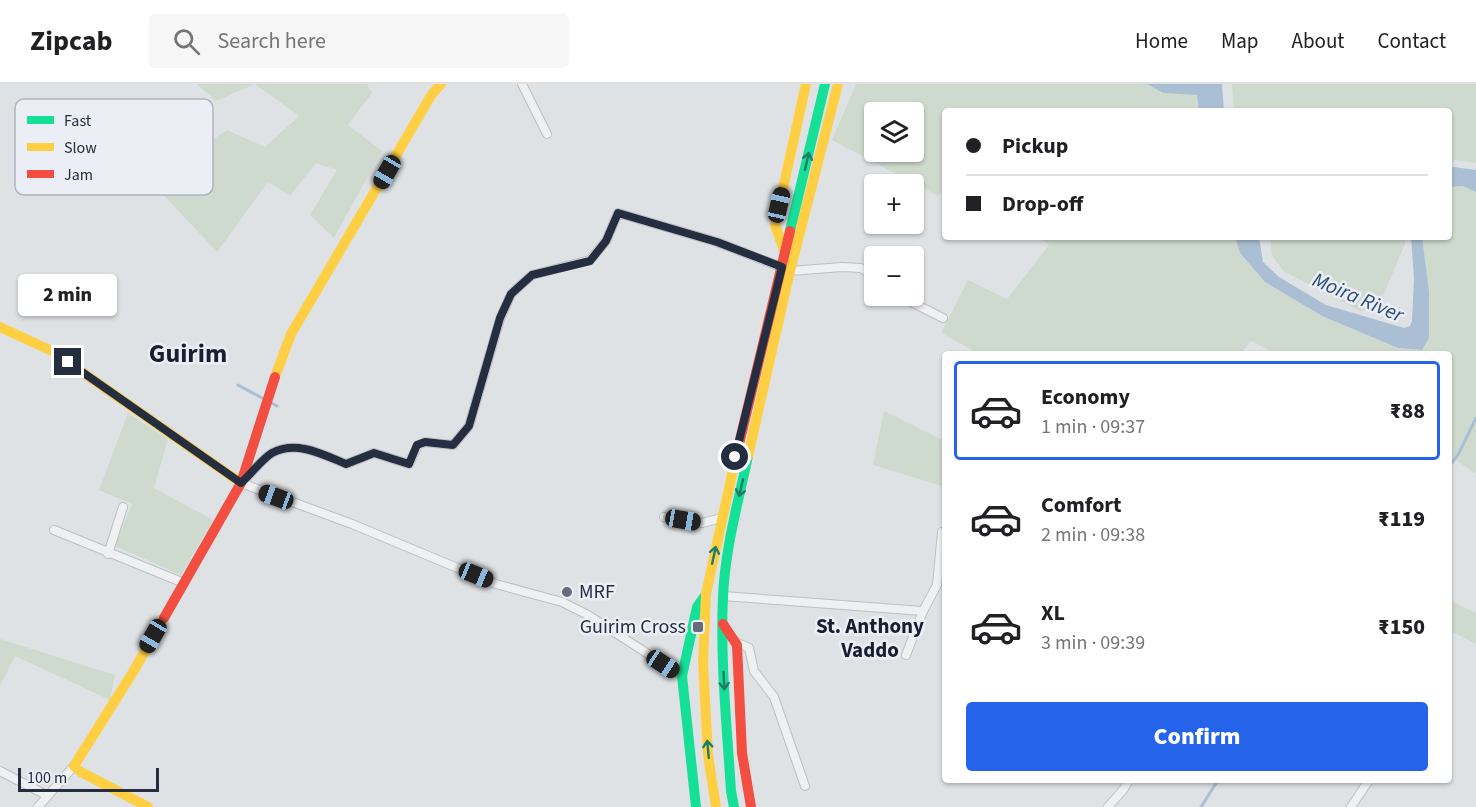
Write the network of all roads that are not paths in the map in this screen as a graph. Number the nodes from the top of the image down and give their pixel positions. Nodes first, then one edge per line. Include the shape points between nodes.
1 (441, 84) edge
2 (522, 84) edge
3 (806, 84) edge
4 (825, 84) edge
5 (838, 84) edge
6 (847, 84) edge
7 (829, 115) junction
8 (547, 134) dead end
9 (785, 253) junction
10 (786, 269) junction
11 (864, 270) edge
12 (919, 306) edge
13 (943, 318) dead end
14 (0, 327) edge
15 (241, 483) junction
16 (123, 507) dead end
17 (664, 517) dead end
18 (722, 518) junction
19 (54, 530) dead end
20 (942, 532) dead end
21 (108, 554) junction
22 (183, 583) junction
23 (941, 587) edge
24 (706, 594) junction
25 (723, 596) junction
26 (923, 611) junction
27 (723, 624) junction
28 (736, 642) junction
29 (906, 655) dead end
30 (682, 676) junction
31 (74, 766) junction
32 (0, 771) edge
33 (1127, 783) edge
34 (1367, 783) edge
35 (805, 786) dead end
36 (48, 796) junction
37 (38, 807) edge
38 (148, 807) edge
39 (696, 807) edge
40 (716, 807) edge
41 (734, 807) edge
42 (751, 807) edge
43 (1108, 807) edge
44 (1351, 807) edge

1 - 15 main road via 291,334
2 - 8 street
3 - 9 main road via 775,225
9 -> 4 main road
5 - 7 main road
6 - 7 main road
7 - 10 main road
9 - 10 main road
10 - 11 street
10 - 15 street via 717,242 618,213 606,241 590,261 532,275 511,294 500,318 469,426 453,445 417,445 409,464 374,453 346,464 292,447 270,454
10 - 18 main road
10 -> 25 main road via 730,537
12 - 13 street
14 - 15 main road via 52,351
15 - 22 main road
15 - 30 street via 496,584 562,602
16 - 21 street
17 - 18 street via 702,523
24 -> 18 main road
19 - 21 street
20 - 23 street
21 - 22 street
22 - 31 main road
23 - 26 street
24 - 30 main road via 697,607
40 -> 24 main road via 708,755 703,662
25 - 26 street
25 - 27 main road
26 - 29 street
27 - 28 main road
27 -> 41 main road
28 - 35 street via 749,648 753,671 774,697
28 - 42 main road via 742,753
30 - 39 main road
31 - 36 street
31 - 38 main road
32 - 36 street
33 - 43 street
34 - 44 street
36 - 37 street

